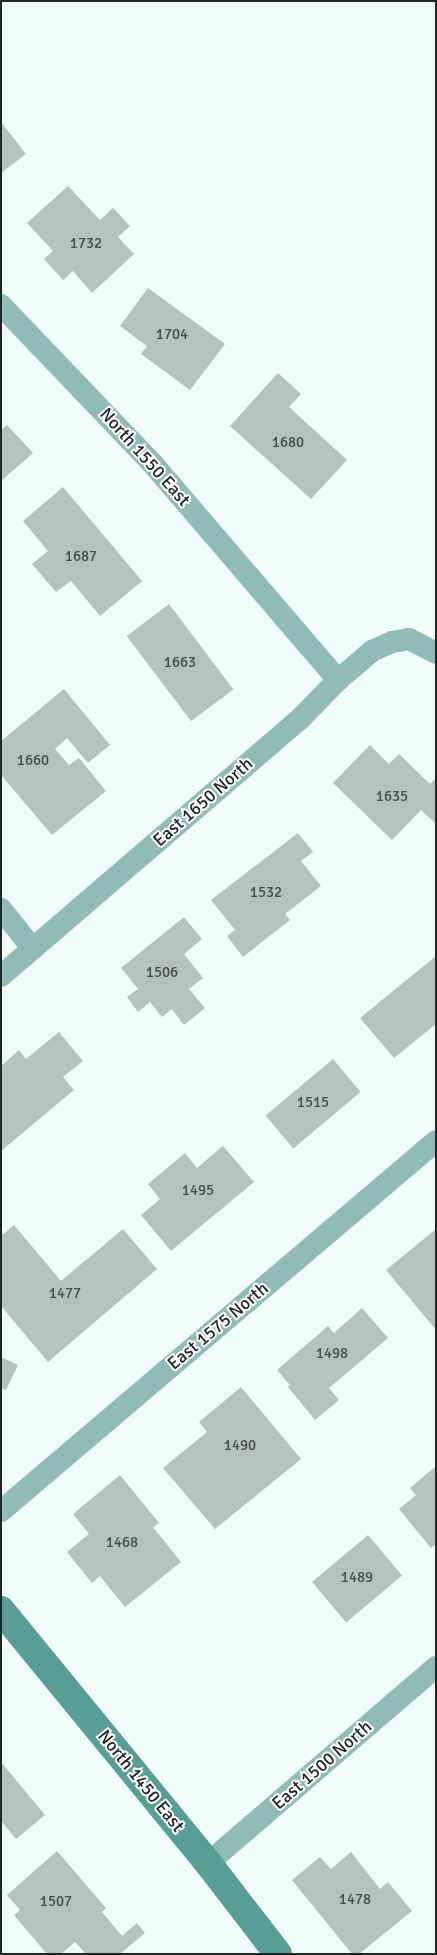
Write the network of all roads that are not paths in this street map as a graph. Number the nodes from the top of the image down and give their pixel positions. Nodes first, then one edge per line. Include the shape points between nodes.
1 (1, 305) edge
2 (436, 653) edge
3 (338, 680) junction
4 (1, 910) edge
5 (33, 949) junction
6 (1, 976) edge
7 (436, 1141) edge
8 (1, 1511) edge
9 (1, 1610) edge
10 (436, 1667) edge
11 (208, 1863) junction
12 (278, 1954) edge

1 - 3 street, North 1550 East via 152,463
2 - 3 street, East 1650 North via 409,639 392,642 372,651
3 - 5 street, East 1650 North via 300,720
4 - 5 street
5 - 6 street, East 1650 North
7 - 8 street, East 1575 North
9 - 11 street, North 1450 East
10 - 11 street, East 1500 North
11 - 12 street, North 1450 East

